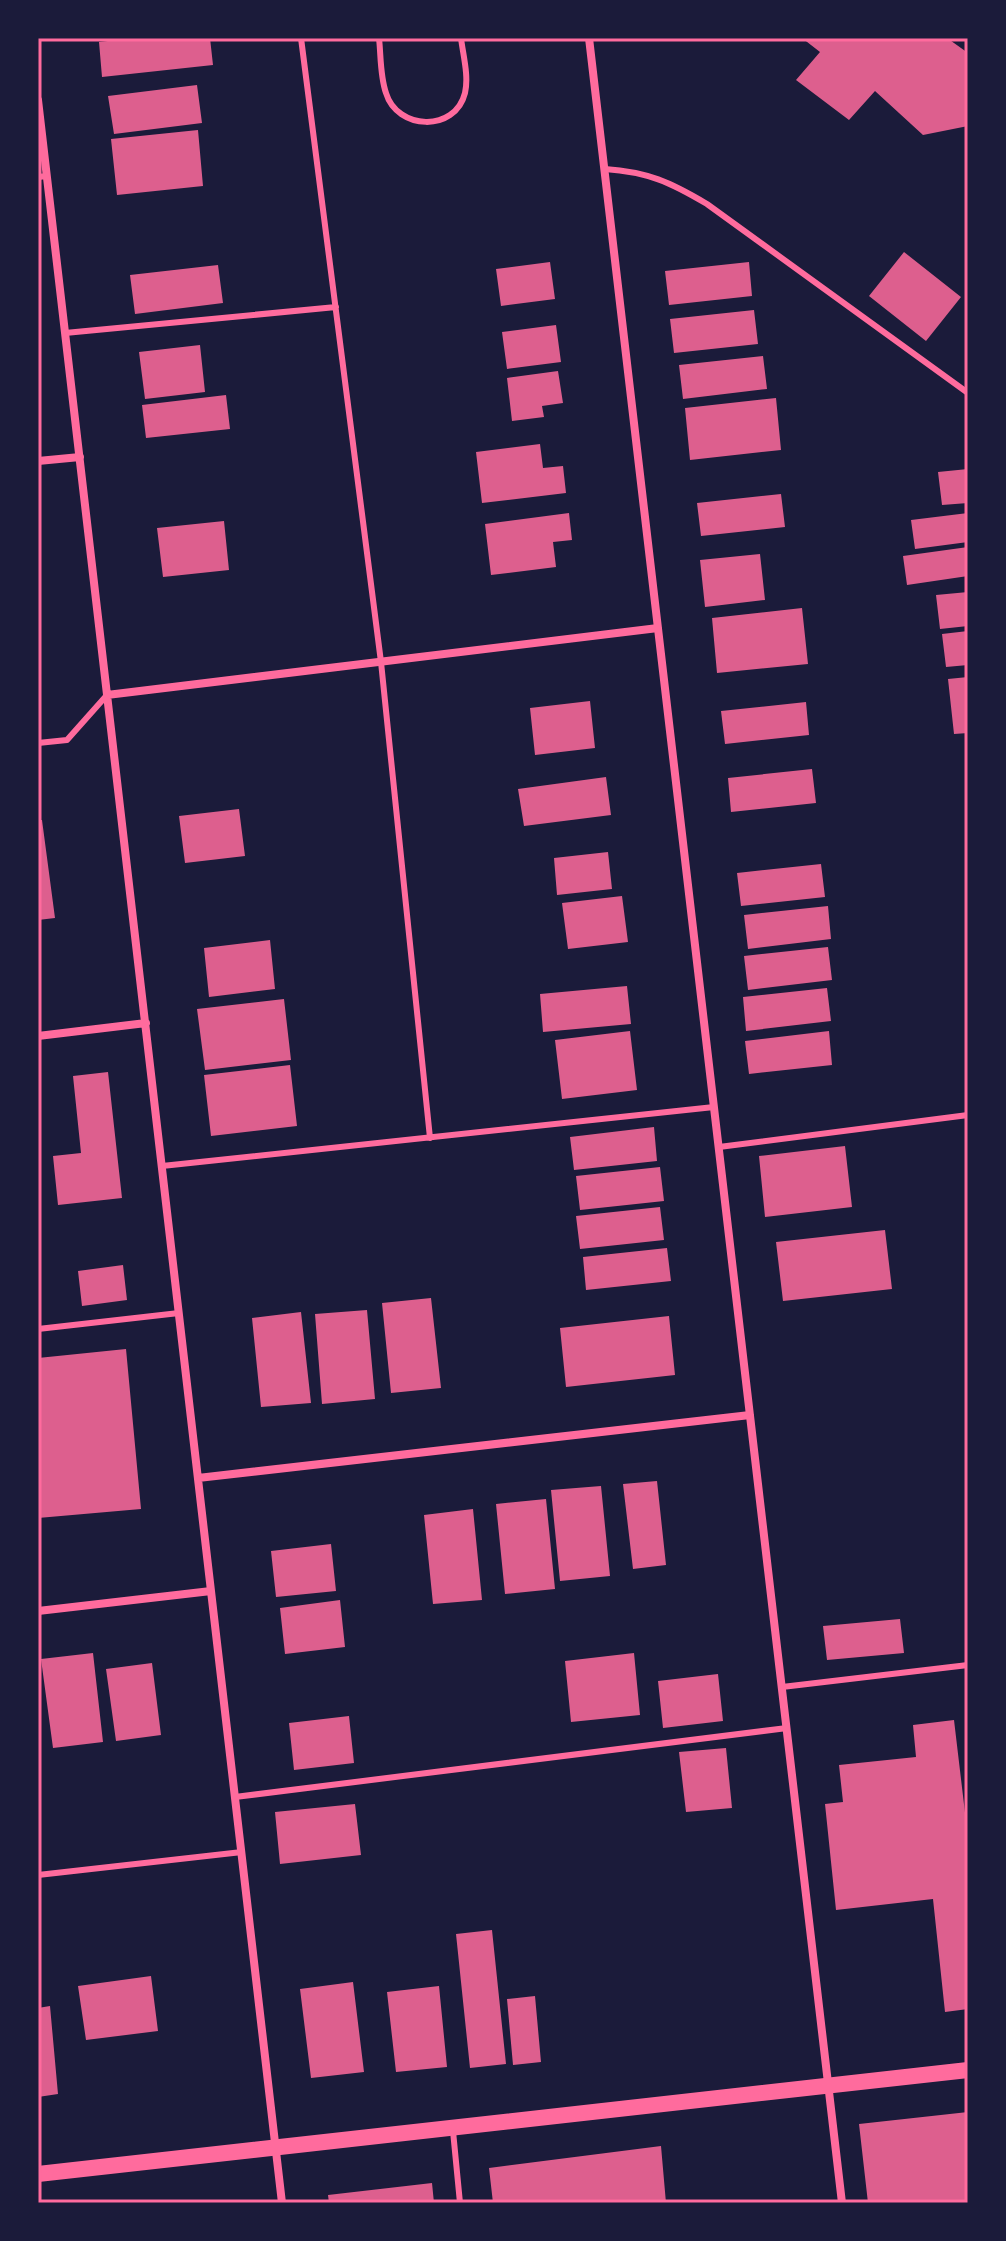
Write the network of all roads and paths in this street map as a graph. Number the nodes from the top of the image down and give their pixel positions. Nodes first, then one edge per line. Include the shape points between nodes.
1 (301, 38) edge
2 (379, 38) edge
3 (461, 38) edge
4 (589, 38) edge
5 (38, 100) edge
6 (605, 169) junction
7 (42, 177) edge
8 (336, 307) junction
9 (65, 333) junction
10 (968, 393) edge
11 (80, 457) junction
12 (38, 461) edge
13 (658, 628) junction
14 (381, 662) junction
15 (107, 695) junction
16 (38, 743) edge
17 (146, 1023) junction
18 (38, 1036) edge
19 (714, 1107) junction
20 (968, 1115) edge
21 (430, 1138) junction
22 (719, 1147) junction
23 (162, 1166) junction
24 (179, 1313) junction
25 (38, 1329) edge
26 (750, 1415) junction
27 (198, 1478) junction
28 (211, 1591) junction
29 (38, 1611) edge
30 (968, 1665) edge
31 (782, 1687) junction
32 (787, 1728) junction
33 (235, 1797) junction
34 (242, 1852) junction
35 (38, 1875) edge
36 (968, 2070) edge
37 (828, 2086) junction
38 (452, 2128) junction
39 (276, 2147) junction
40 (38, 2174) edge
41 (282, 2203) edge
42 (460, 2203) edge
43 (842, 2203) edge

1 - 8 lane
2 - 3 lane via 386,95 396,110 428,123 445,119 464,95
4 - 6 street
5 - 7 street
6 - 10 lane via 670,182 707,204
6 - 13 street
7 - 9 street
8 - 9 lane
8 - 14 lane
9 - 11 street
11 - 12 street
11 - 15 street
13 - 14 street
13 - 19 street
14 - 15 street
14 - 21 lane
15 - 16 lane via 67,740
15 - 17 street
17 - 18 street
17 - 23 street
19 - 21 lane
19 - 22 street
20 - 22 lane
21 - 23 lane
22 - 26 street
23 - 24 street
24 - 25 lane
24 - 27 street
26 - 27 street
26 - 31 street
27 - 28 street
28 - 29 street
28 - 33 street
30 - 31 lane
31 - 32 street
32 - 33 lane
32 - 37 street
33 - 34 street
34 - 35 lane
34 - 39 street
36 - 37 main road
37 - 38 main road
37 - 43 street
38 - 39 main road
38 - 42 lane
39 - 40 main road
39 - 41 street

